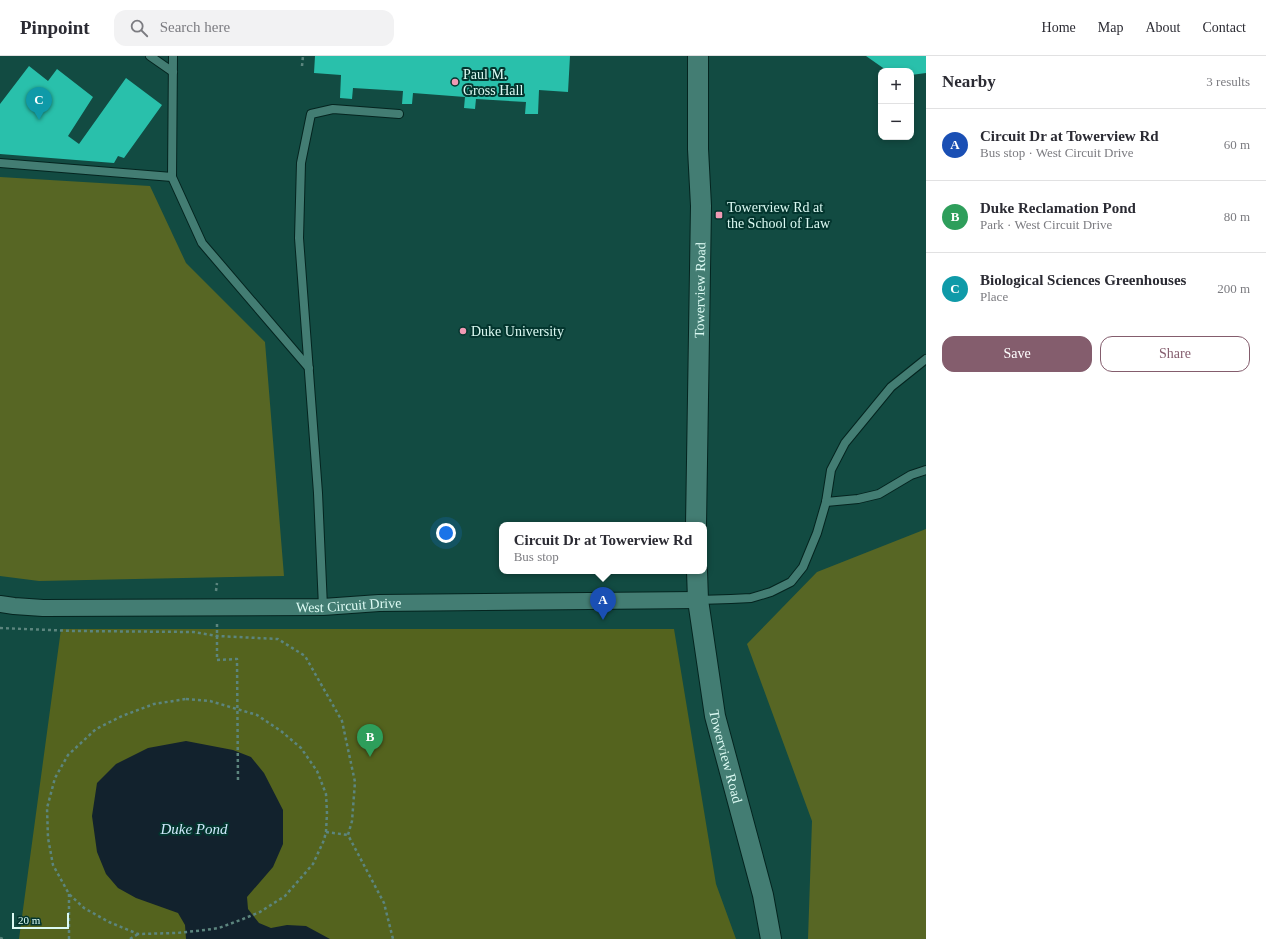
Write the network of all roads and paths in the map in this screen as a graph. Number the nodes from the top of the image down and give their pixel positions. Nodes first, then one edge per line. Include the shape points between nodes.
1 (150, 56) edge
2 (173, 56) edge
3 (303, 56) edge
4 (698, 56) edge
5 (302, 66) dead end
6 (173, 72) junction
7 (399, 114) dead end
8 (0, 163) edge
9 (172, 178) junction
10 (926, 359) edge
11 (309, 368) junction
12 (926, 470) edge
13 (826, 502) junction
14 (696, 522) edge
15 (697, 574) edge
16 (698, 600) junction
17 (0, 604) edge
18 (322, 606) junction
19 (0, 628) edge
20 (217, 636) junction
21 (238, 709) junction
22 (238, 782) dead end
23 (326, 832) junction
24 (348, 835) junction
25 (70, 894) junction
26 (138, 934) junction
27 (69, 939) edge
28 (130, 939) edge
29 (394, 939) edge
30 (771, 939) edge

1 - 6 lane
2 - 6 lane
3 - 5 path
4 - 14 street, Towerview Road via 700,206
6 - 9 lane
7 - 11 lane via 333,109 311,114 301,163 299,238
8 - 9 lane
9 - 11 lane via 202,242
10 - 13 lane via 891,387 846,443 831,470
11 - 18 lane via 318,493
12 - 13 lane via 879,494
13 - 16 lane via 803,568 791,582 751,598
15 - 16 street, Towerview Road
16 - 18 street, West Circuit Drive via 424,602
16 - 30 street, Towerview Road via 715,716 763,895
17 - 18 street, West Circuit Drive via 43,608
19 - 20 path via 194,632
20 - 21 path via 217,660 237,659
20 - 24 path via 278,639 306,656 342,721 355,782 352,821
21 - 22 path
21 - 23 path via 257,715 301,748 317,771 326,794
21 - 25 path via 210,701 186,699 154,704 96,729 68,755 55,778 47,808 48,838 53,865
23 - 24 path
23 - 26 path via 313,864 284,896 260,912 219,928 166,934
24 - 29 path via 384,903
25 - 26 path via 84,908
25 - 27 path
26 - 28 path

